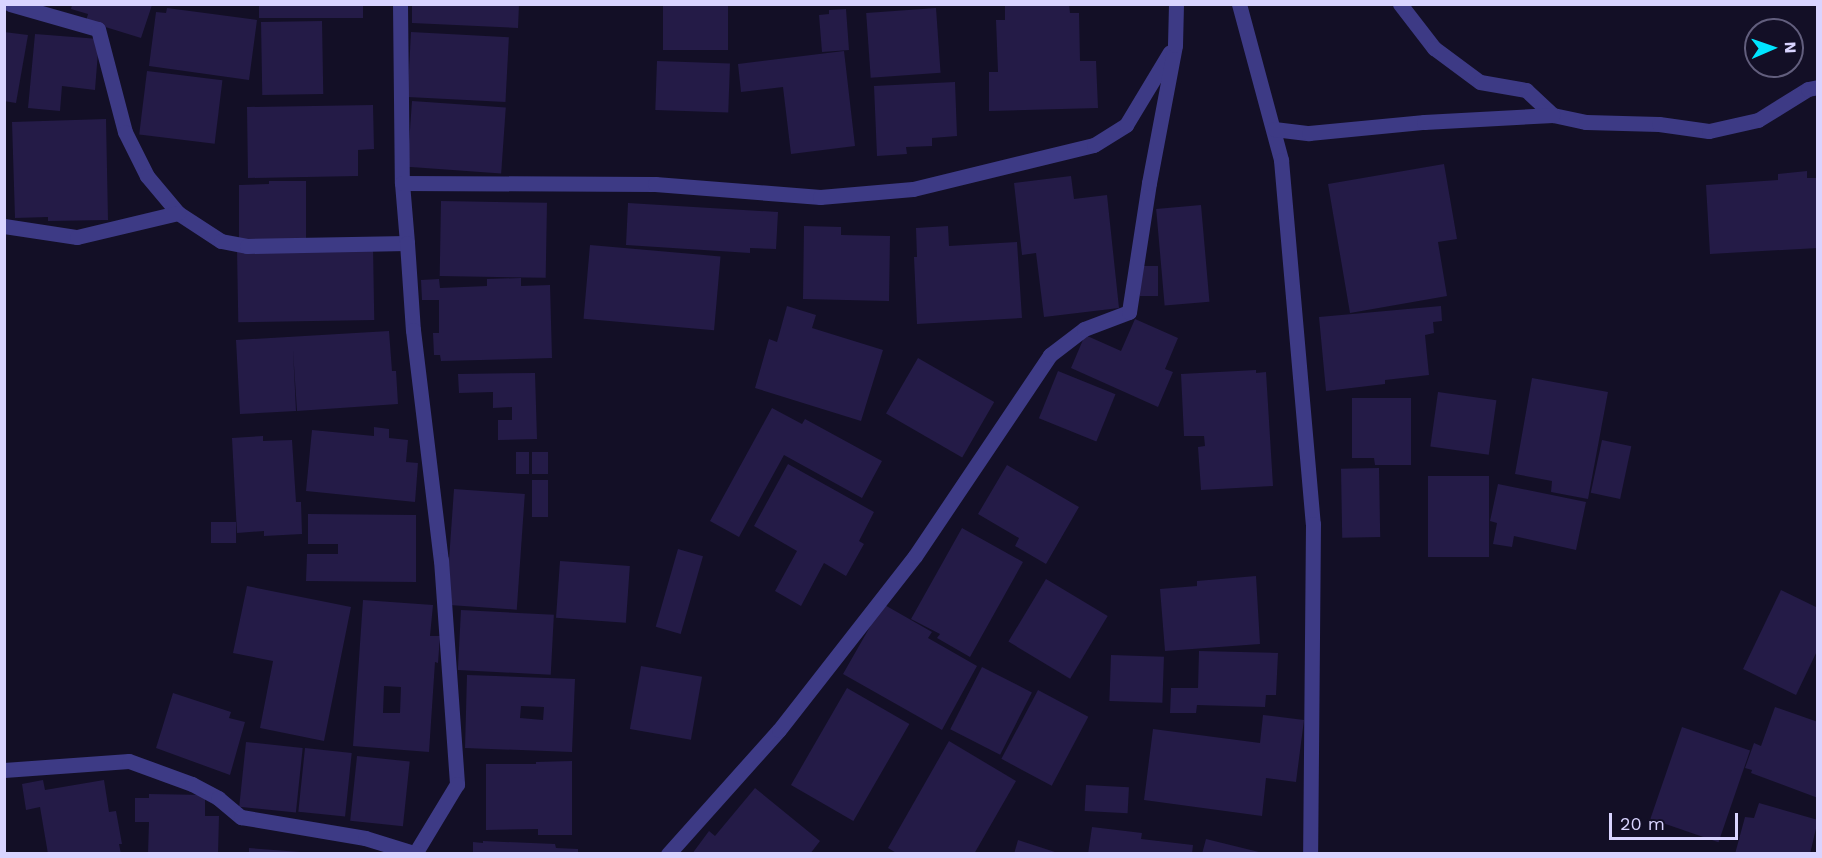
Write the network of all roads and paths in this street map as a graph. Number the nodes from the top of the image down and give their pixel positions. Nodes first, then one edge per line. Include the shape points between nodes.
1 (10, 4) edge
2 (400, 4) edge
3 (1176, 4) edge
4 (1239, 4) edge
5 (1400, 4) edge
6 (1175, 45) junction
7 (1818, 87) edge
8 (1552, 114) junction
9 (1274, 129) junction
10 (402, 183) junction
11 (178, 213) junction
12 (4, 226) edge
13 (406, 243) junction
14 (4, 770) edge
15 (417, 853) edge
16 (668, 854) edge
17 (1310, 854) edge

1 - 11 street via 98,29 125,132 147,176
2 - 10 street
3 - 6 street
4 - 9 street
5 - 8 street via 1434,48 1480,82 1526,90
6 - 10 street via 1126,125 1094,145 913,189 820,197 655,184
6 - 16 street via 1129,312 1084,329 1050,355 915,556 779,730
7 - 8 street via 1808,89 1758,120 1709,131 1659,124 1586,122
8 - 9 street via 1309,133
9 - 17 street via 1281,160 1313,524
10 - 13 street
11 - 12 street via 77,237
11 - 13 street via 221,241 247,246
13 - 15 street via 441,560 457,784
14 - 15 street via 129,761 192,784 241,817 365,838

